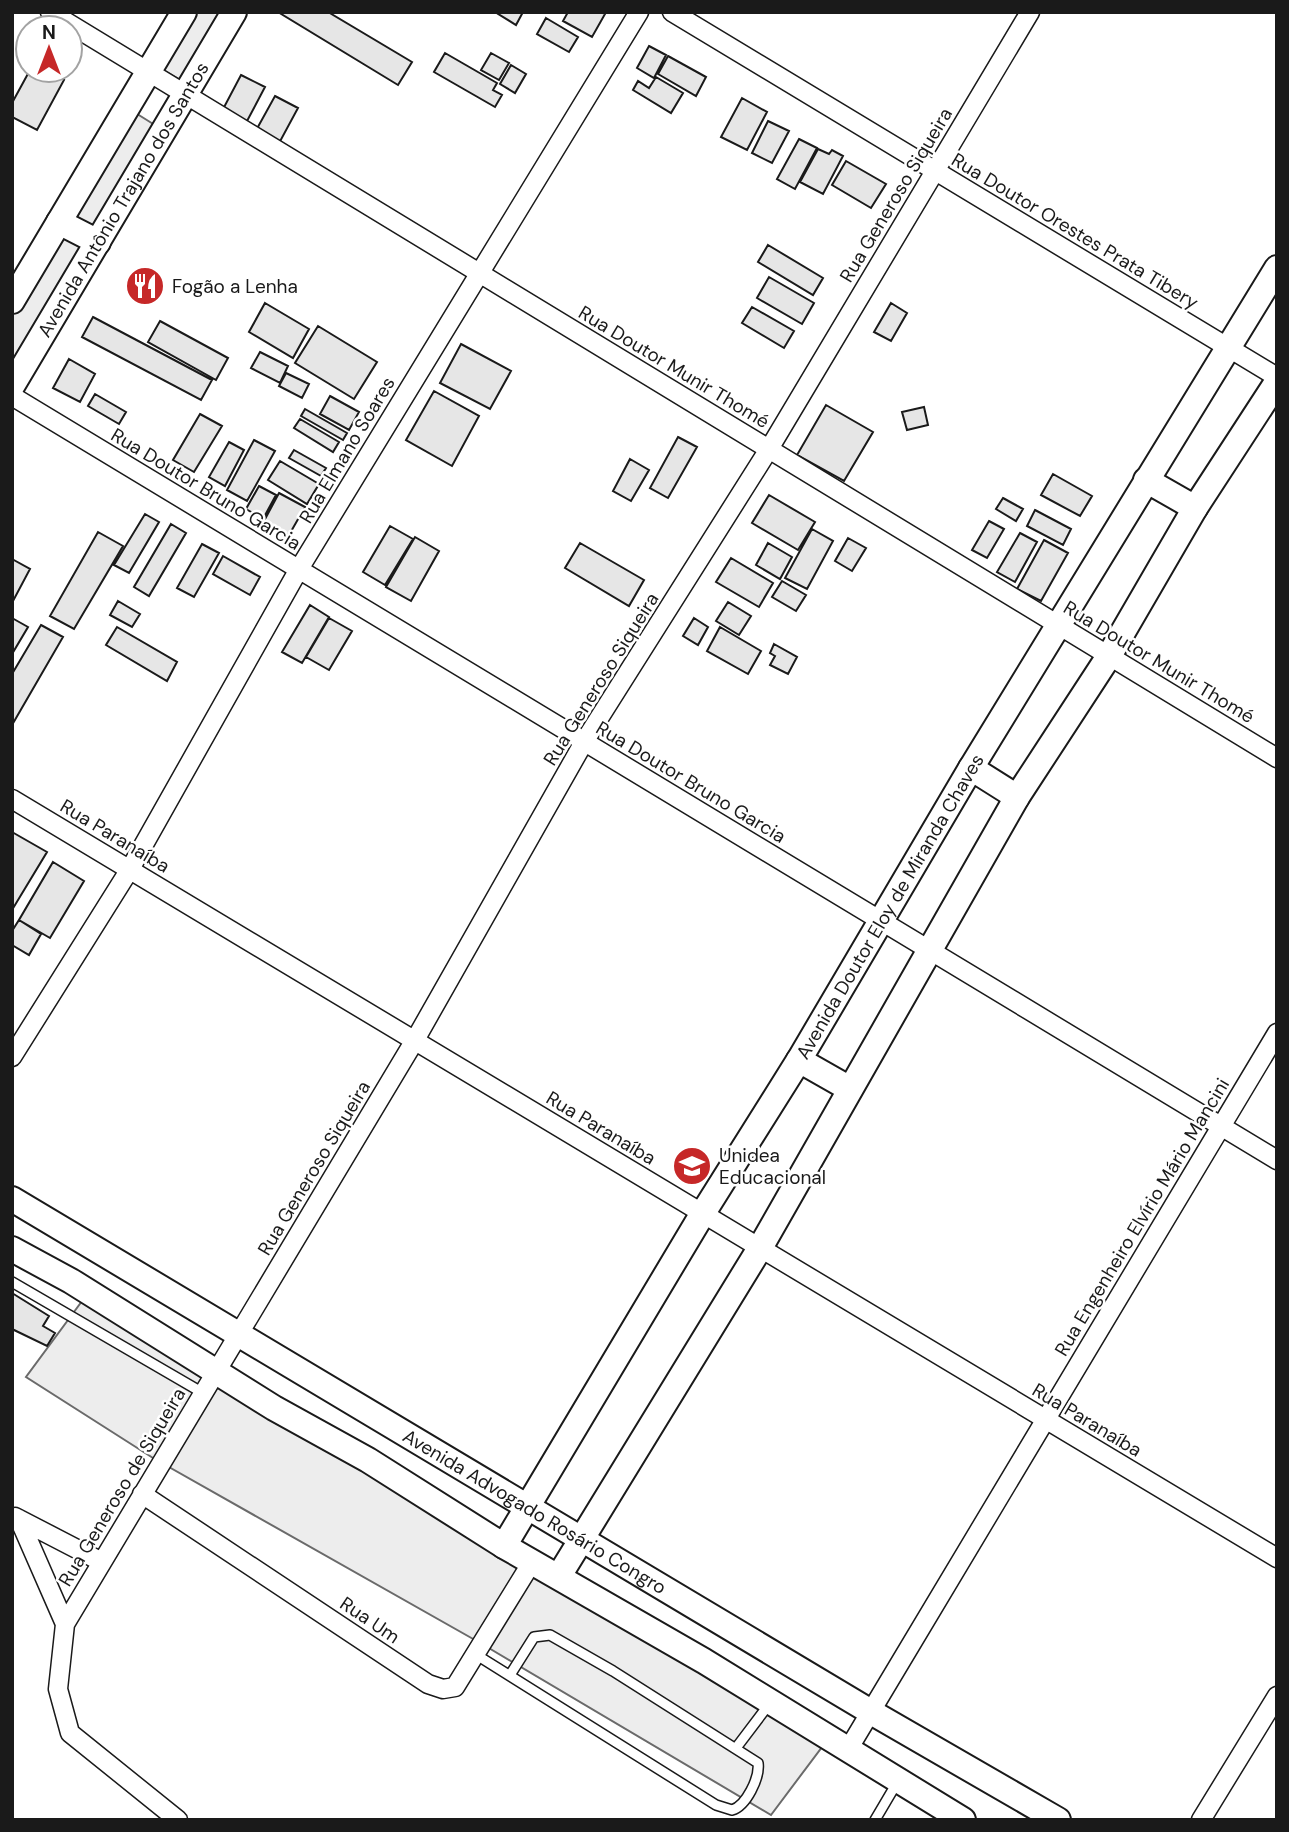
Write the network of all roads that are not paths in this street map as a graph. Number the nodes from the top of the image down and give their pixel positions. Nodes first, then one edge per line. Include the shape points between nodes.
1 (50, 12) edge
2 (184, 12) edge
3 (234, 12) edge
4 (639, 12) edge
5 (672, 12) edge
6 (1030, 12) edge
7 (148, 72) junction
8 (186, 94) junction
9 (934, 170) junction
10 (59, 222) junction
11 (98, 242) junction
12 (1277, 268) edge
13 (480, 273) junction
14 (12, 301) edge
15 (1230, 348) junction
16 (1277, 379) edge
17 (12, 386) edge
18 (12, 397) edge
19 (769, 449) junction
20 (1146, 480) junction
21 (1195, 508) junction
22 (299, 569) junction
23 (1058, 626) junction
24 (1109, 656) junction
25 (584, 742) junction
26 (1277, 758) edge
27 (971, 768) junction
28 (1017, 797) junction
29 (12, 799) edge
30 (130, 869) junction
31 (880, 920) junction
32 (930, 950) junction
33 (1277, 1032) edge
34 (415, 1040) junction
35 (12, 1057) edge
36 (799, 1060) junction
37 (850, 1090) junction
38 (1221, 1126) junction
39 (1277, 1160) edge
40 (12, 1199) edge
41 (703, 1213) junction
42 (91, 1247) junction
43 (12, 1248) edge
44 (760, 1248) junction
45 (12, 1282) edge
46 (71, 1282) junction
47 (239, 1334) junction
48 (209, 1382) junction
49 (1046, 1419) junction
50 (392, 1426) junction
51 (368, 1460) junction
52 (142, 1494) junction
53 (528, 1507) junction
54 (16, 1517) edge
55 (582, 1539) junction
56 (504, 1546) junction
57 (1277, 1558) edge
58 (100, 1561) junction
59 (532, 1562) junction
60 (559, 1576) junction
61 (65, 1624) junction
62 (726, 1626) junction
63 (475, 1654) junction
64 (704, 1661) junction
65 (510, 1675) junction
66 (1277, 1696) edge
67 (771, 1702) junction
68 (871, 1712) junction
69 (736, 1748) junction
70 (849, 1748) junction
71 (898, 1779) junction
72 (178, 1820) edge
73 (875, 1820) edge
74 (963, 1820) edge
75 (1058, 1820) edge
76 (1201, 1820) edge

1 - 7 street, Rua Doutor Munir Thomé
2 - 7 main road
3 - 8 main road, Avenida Antônio Trajano dos Santos
4 - 13 street, Rua Elmano Soares
5 - 9 street, Rua Doutor Orestes Prata Tibery
6 - 9 street, Rua Generoso Siqueira
7 - 8 street, Rua Doutor Munir Thomé
7 - 10 main road
8 - 11 main road, Avenida Antônio Trajano dos Santos
8 - 13 street, Rua Doutor Munir Thomé
9 - 15 street, Rua Doutor Orestes Prata Tibery
9 - 19 street, Rua Generoso Siqueira
10 - 11 main road
10 - 14 main road
11 - 17 main road, Avenida Antônio Trajano dos Santos
12 - 15 main road, Avenida Doutor Eloy de Miranda Chaves
13 - 19 street, Rua Doutor Munir Thomé
13 - 22 street, Rua Elmano Soares
15 - 16 street, Rua Doutor Orestes Prata Tibery
15 - 20 main road, Avenida Doutor Eloy de Miranda Chaves
16 - 21 main road
18 - 22 street, Rua Doutor Bruno Garcia
19 - 23 street, Rua Doutor Munir Thomé
19 - 25 street, Rua Generoso Siqueira
20 - 21 main road
20 - 23 main road, Avenida Doutor Eloy de Miranda Chaves
21 - 24 main road
22 - 25 street, Rua Doutor Bruno Garcia
22 - 30 street, Rua Elmano Soares
23 - 24 street, Rua Doutor Munir Thomé
23 - 27 main road, Avenida Doutor Eloy de Miranda Chaves
24 - 26 street, Rua Doutor Munir Thomé
24 - 28 main road
25 - 31 street, Rua Doutor Bruno Garcia
25 - 34 street, Rua Generoso Siqueira
27 - 28 main road
27 - 31 main road, Avenida Doutor Eloy de Miranda Chaves
28 - 32 main road
29 - 30 street, Rua Paranaíba
30 - 34 street, Rua Paranaíba
30 - 35 street, Rua Elmano Soares
31 - 32 street, Rua Doutor Bruno Garcia
31 - 36 main road, Avenida Doutor Eloy de Miranda Chaves
32 - 37 main road
32 - 38 street, Rua Doutor Bruno Garcia
33 - 38 street, Rua Engenheiro Elvírio Mário Mancini
34 - 41 street, Rua Paranaíba
34 - 47 street, Rua Generoso Siqueira
36 - 37 main road
36 - 41 main road, Avenida Doutor Eloy de Miranda Chaves
37 - 44 main road
38 - 39 street, Rua Doutor Bruno Garcia
38 - 49 street, Rua Engenheiro Elvírio Mário Mancini
40 - 42 main road, Avenida Advogado Rosário Congro
41 - 44 street, Rua Paranaíba
41 - 53 main road, Avenida Doutor Eloy de Miranda Chaves
42 - 46 main road
42 - 47 main road, Avenida Advogado Rosário Congro
43 - 46 main road
44 - 49 street, Rua Paranaíba
44 - 55 main road
45 - 48 lane
46 - 48 main road
47 - 48 street, Rua Generoso Siqueira
47 - 50 main road, Avenida Advogado Rosário Congro
48 - 51 main road via 274,1408
48 - 52 street, Rua Generoso de Siqueira
49 - 57 street, Rua Paranaíba
49 - 68 street, Rua Engenheiro Elvírio Mário Mancini
50 - 51 main road
50 - 53 main road, Avenida Advogado Rosário Congro
51 - 56 main road
52 - 58 street, Rua Generoso de Siqueira
52 - 63 street, Rua Um via 428,1684 454,1687
53 - 55 main road, Avenida Advogado Rosário Congro
53 - 56 main road, Avenida Doutor Eloy de Miranda Chaves
54 - 58 street
54 - 61 street
55 - 60 main road
55 - 62 main road, Avenida Advogado Rosário Congro
56 - 59 main road
58 - 61 street, Rua Generoso de Siqueira
59 - 60 main road
59 - 63 street, Rua Um
60 - 64 main road
61 - 72 street via 58,1689 70,1733
62 - 64 main road
62 - 68 main road, Avenida Advogado Rosário Congro
63 - 65 lane
64 - 67 main road
65 - 69 lane via 534,1637 550,1635
65 - 69 lane via 630,1753 732,1810 743,1804 759,1770 758,1763
66 - 76 street
67 - 69 lane
67 - 70 main road
68 - 70 street, Rua Engenheiro Elvírio Mário Mancini
68 - 75 main road, Avenida Advogado Rosário Congro
70 - 71 main road
71 - 73 lane
71 - 74 main road

